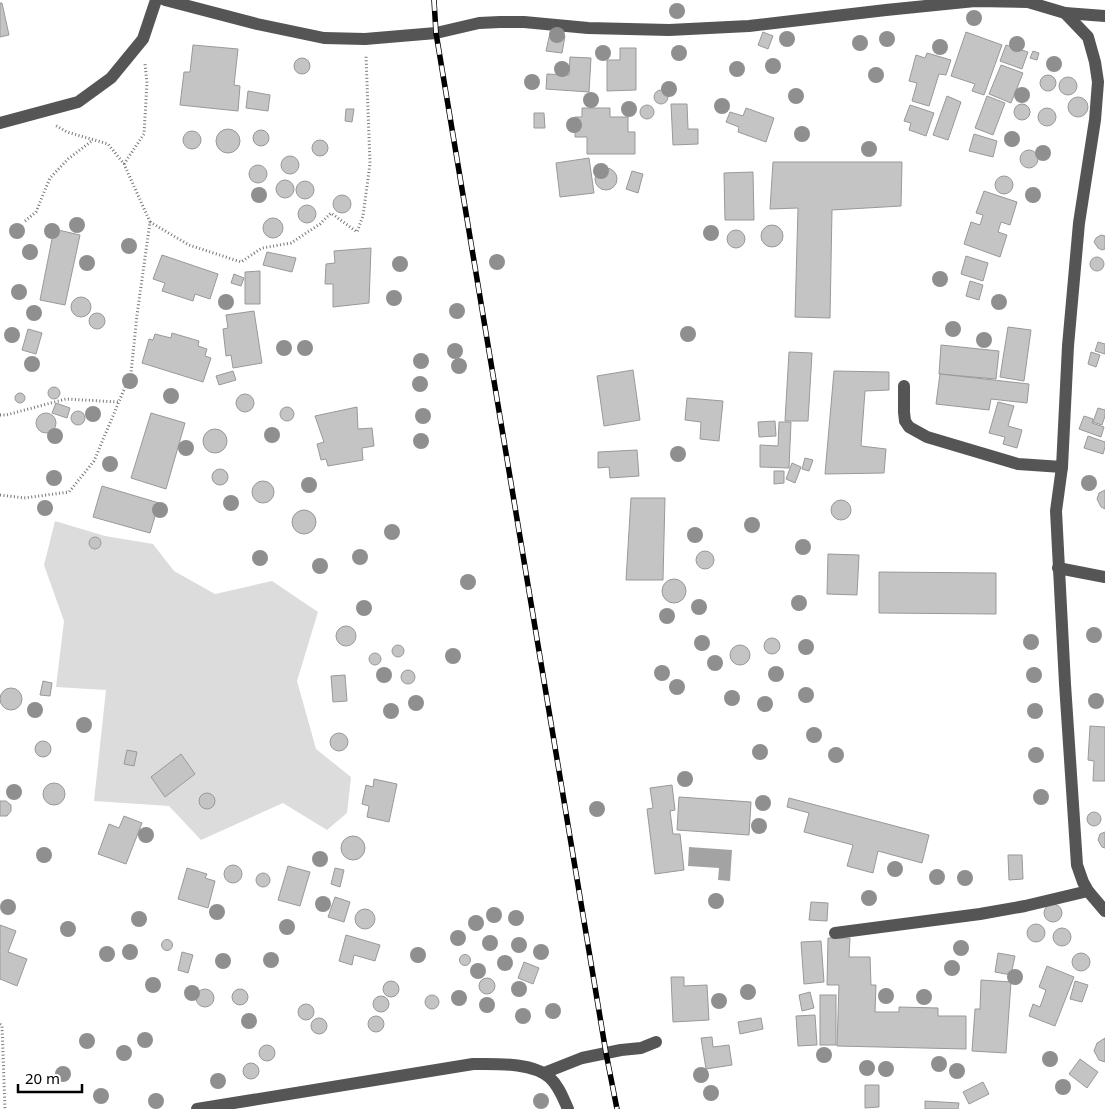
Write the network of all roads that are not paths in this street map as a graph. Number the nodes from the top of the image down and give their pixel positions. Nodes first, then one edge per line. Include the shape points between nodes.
1 (156, 0) edge
2 (165, 0) edge
3 (1065, 13) junction
4 (1105, 16) edge
5 (1105, 70) edge
6 (1098, 82) junction
7 (0, 123) edge
8 (904, 386) dead end
9 (1062, 467) junction
10 (1058, 568) junction
11 (1105, 577) edge
12 (1088, 891) junction
13 (1105, 911) edge
14 (835, 933) dead end
15 (656, 1042) dead end
16 (544, 1073) junction
17 (197, 1109) edge
18 (568, 1109) edge

1 - 7 street via 142,38 111,78 78,102
2 - 3 street via 324,38 365,39 500,22 669,30 749,26 974,1 1028,2
3 - 4 street
3 - 6 street via 1088,37
5 - 6 street
6 - 9 street via 1079,223
8 - 9 street via 906,420 910,427 927,437 1018,464
9 - 10 street via 1056,511
10 - 11 street
10 - 12 street via 1077,865
12 - 13 street
12 - 14 street via 980,914
15 - 16 street via 642,1048 582,1058
16 - 17 street via 506,1064 474,1064
16 - 18 street via 560,1091

